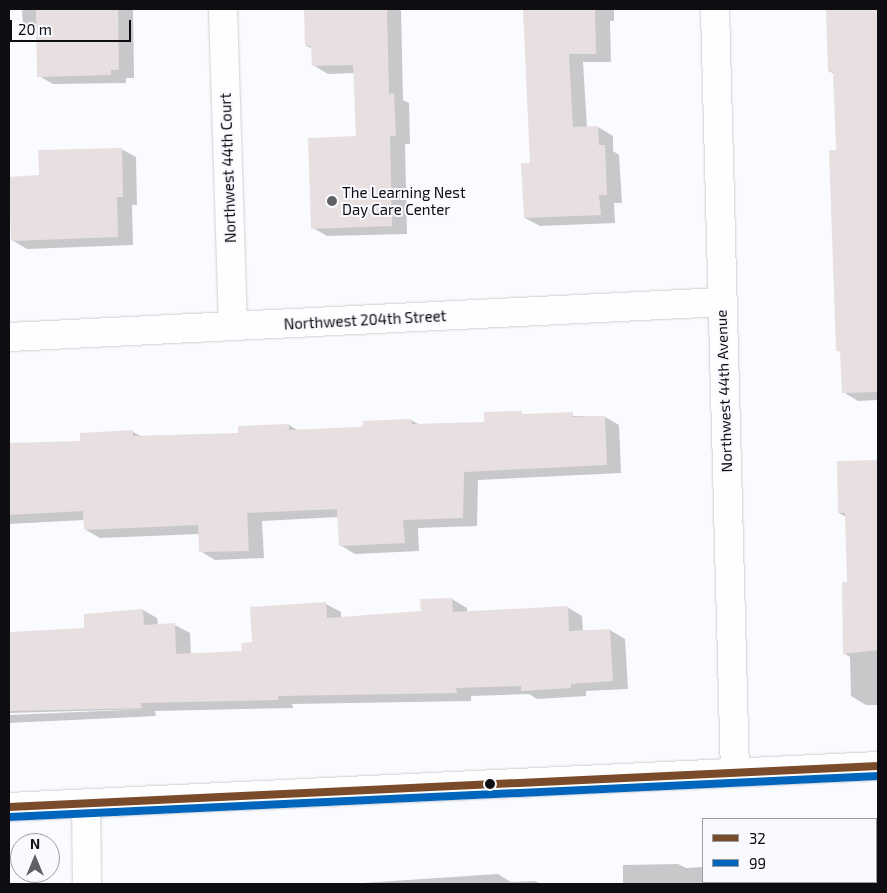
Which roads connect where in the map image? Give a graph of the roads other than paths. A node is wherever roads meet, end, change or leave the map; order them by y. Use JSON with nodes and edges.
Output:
{"nodes":[{"id":1,"x":223,"y":9,"type":"edge"},
{"id":2,"x":715,"y":9,"type":"edge"},
{"id":3,"x":721,"y":302,"type":"junction"},
{"id":4,"x":233,"y":326,"type":"junction"},
{"id":5,"x":9,"y":337,"type":"edge"},
{"id":6,"x":878,"y":766,"type":"edge"},
{"id":7,"x":736,"y":773,"type":"junction"},
{"id":8,"x":86,"y":803,"type":"junction"},
{"id":9,"x":9,"y":806,"type":"edge"},
{"id":10,"x":87,"y":884,"type":"edge"}],
"edges":[{"from":1,"to":4,"type":"street","name":"Northwest 44th Court"},
{"from":2,"to":3,"type":"street","name":"Northwest 44th Avenue"},
{"from":3,"to":4,"type":"street","name":"Northwest 204th Street"},
{"from":3,"to":7,"type":"street","name":"Northwest 44th Avenue"},
{"from":4,"to":5,"type":"street","name":"Northwest 204th Street"},
{"from":6,"to":7,"type":"street"},
{"from":7,"to":8,"type":"street"},
{"from":8,"to":9,"type":"street"},
{"from":8,"to":10,"type":"street"}]}
